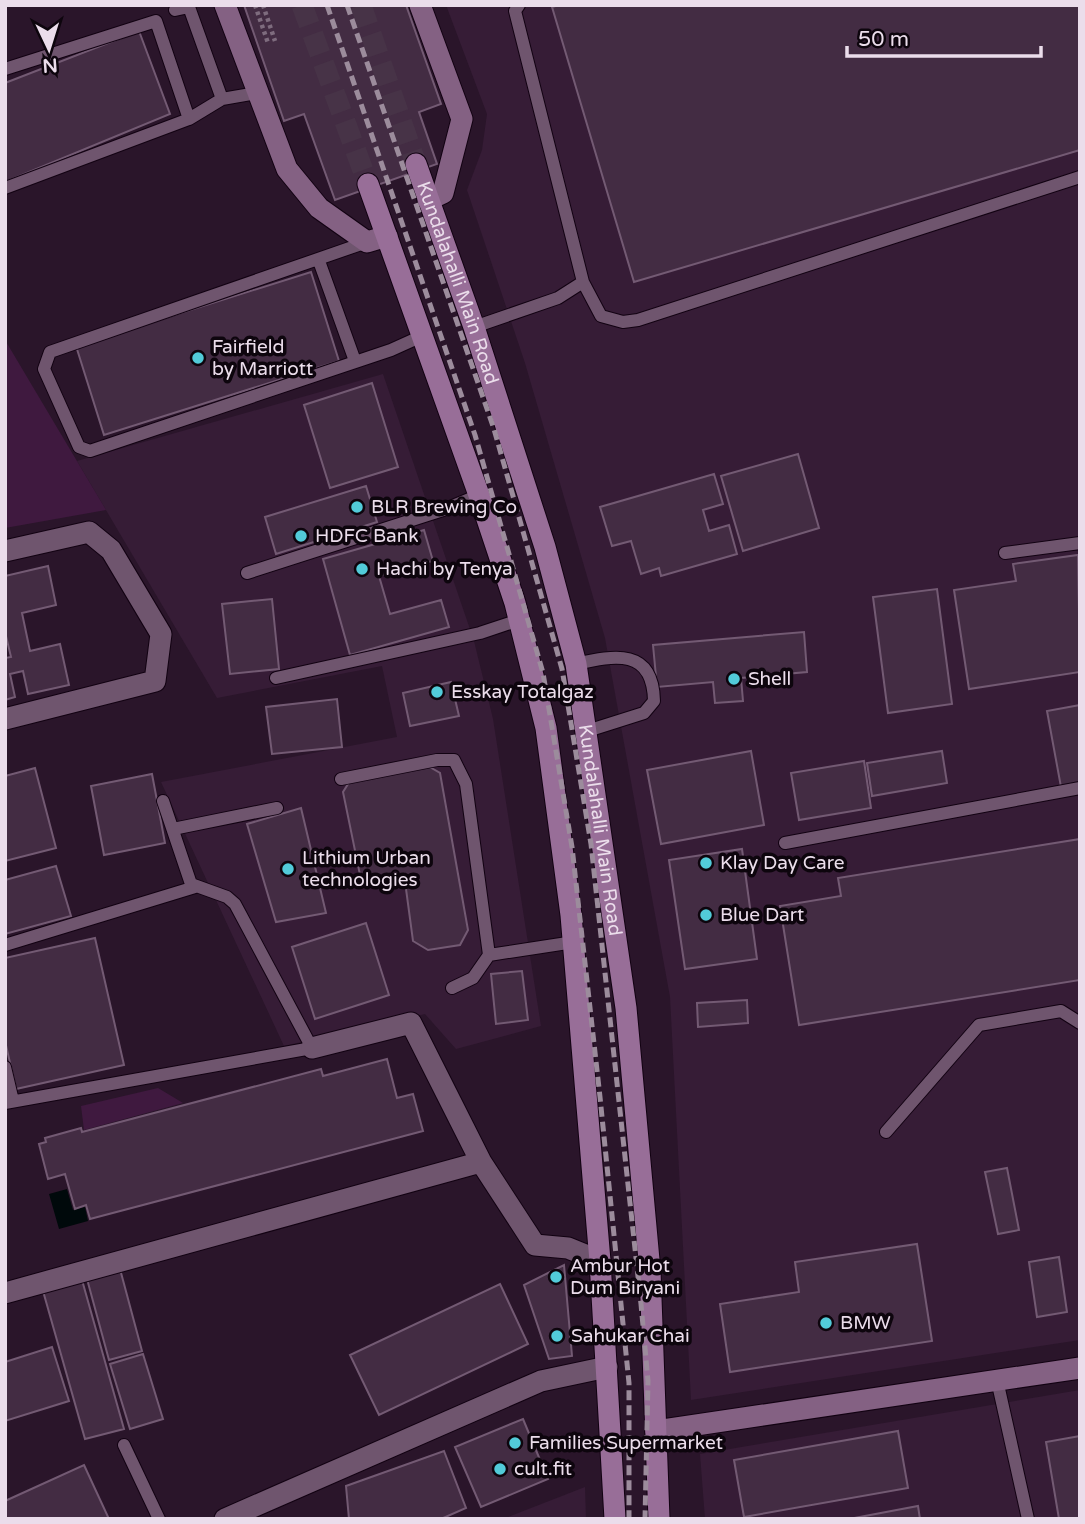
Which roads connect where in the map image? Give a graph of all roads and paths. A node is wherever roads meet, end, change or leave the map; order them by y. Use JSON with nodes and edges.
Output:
{"nodes":[{"id":1,"x":225,"y":5,"type":"edge"},
{"id":2,"x":255,"y":5,"type":"edge"},
{"id":3,"x":263,"y":5,"type":"edge"},
{"id":4,"x":420,"y":5,"type":"edge"},
{"id":5,"x":519,"y":5,"type":"edge"},
{"id":6,"x":175,"y":10,"type":"dead end"},
{"id":7,"x":275,"y":41,"type":"dead end"},
{"id":8,"x":268,"y":43,"type":"dead end"},
{"id":9,"x":5,"y":69,"type":"edge"},
{"id":10,"x":257,"y":93,"type":"junction"},
{"id":11,"x":222,"y":99,"type":"junction"},
{"id":12,"x":189,"y":120,"type":"junction"},
{"id":13,"x":416,"y":164,"type":"tunnel mouth"},
{"id":14,"x":1080,"y":177,"type":"edge"},
{"id":15,"x":368,"y":184,"type":"tunnel mouth"},
{"id":16,"x":5,"y":188,"type":"edge"},
{"id":17,"x":428,"y":200,"type":"junction"},
{"id":18,"x":377,"y":239,"type":"junction"},
{"id":19,"x":318,"y":261,"type":"junction"},
{"id":20,"x":583,"y":282,"type":"junction"},
{"id":21,"x":474,"y":327,"type":"junction"},
{"id":22,"x":422,"y":336,"type":"junction"},
{"id":23,"x":355,"y":361,"type":"junction"},
{"id":24,"x":480,"y":495,"type":"junction"},
{"id":25,"x":1080,"y":543,"type":"edge"},
{"id":26,"x":5,"y":551,"type":"edge"},
{"id":27,"x":1005,"y":553,"type":"dead end"},
{"id":28,"x":247,"y":573,"type":"dead end"},
{"id":29,"x":519,"y":620,"type":"junction"},
{"id":30,"x":576,"y":664,"type":"junction"},
{"id":31,"x":276,"y":678,"type":"dead end"},
{"id":32,"x":5,"y":719,"type":"edge"},
{"id":33,"x":584,"y":732,"type":"junction"},
{"id":34,"x":341,"y":779,"type":"dead end"},
{"id":35,"x":1080,"y":788,"type":"edge"},
{"id":36,"x":163,"y":801,"type":"dead end"},
{"id":37,"x":277,"y":807,"type":"dead end"},
{"id":38,"x":173,"y":829,"type":"junction"},
{"id":39,"x":785,"y":843,"type":"dead end"},
{"id":40,"x":195,"y":887,"type":"junction"},
{"id":41,"x":573,"y":942,"type":"junction"},
{"id":42,"x":5,"y":945,"type":"edge"},
{"id":43,"x":489,"y":955,"type":"junction"},
{"id":44,"x":452,"y":988,"type":"dead end"},
{"id":45,"x":1080,"y":1023,"type":"edge"},
{"id":46,"x":312,"y":1048,"type":"junction"},
{"id":47,"x":5,"y":1067,"type":"edge"},
{"id":48,"x":9,"y":1102,"type":"edge"},
{"id":49,"x":886,"y":1132,"type":"dead end"},
{"id":50,"x":481,"y":1163,"type":"junction"},
{"id":51,"x":600,"y":1261,"type":"junction"},
{"id":52,"x":5,"y":1293,"type":"edge"},
{"id":53,"x":607,"y":1367,"type":"junction"},
{"id":54,"x":1080,"y":1368,"type":"edge"},
{"id":55,"x":997,"y":1380,"type":"junction"},
{"id":56,"x":656,"y":1431,"type":"junction"},
{"id":57,"x":124,"y":1445,"type":"dead end"},
{"id":58,"x":159,"y":1519,"type":"edge"},
{"id":59,"x":225,"y":1519,"type":"edge"},
{"id":60,"x":615,"y":1519,"type":"edge"},
{"id":61,"x":659,"y":1519,"type":"edge"},
{"id":62,"x":1028,"y":1519,"type":"edge"}],
"edges":[{"from":1,"to":10,"type":"street"},
{"from":2,"to":8,"type":"path"},
{"from":3,"to":7,"type":"path"},
{"from":4,"to":17,"type":"street"},
{"from":5,"to":20,"type":"lane"},
{"from":6,"to":11,"type":"lane"},
{"from":9,"to":12,"type":"lane"},
{"from":10,"to":11,"type":"lane"},
{"from":10,"to":18,"type":"street"},
{"from":11,"to":12,"type":"lane"},
{"from":12,"to":16,"type":"lane"},
{"from":13,"to":17,"type":"main road","name":"Kundalahalli Main Road"},
{"from":14,"to":20,"type":"lane"},
{"from":15,"to":18,"type":"main road","name":"Kundalahalli Main Road"},
{"from":17,"to":21,"type":"main road","name":"Kundalahalli Main Road"},
{"from":18,"to":19,"type":"lane"},
{"from":18,"to":22,"type":"main road","name":"Kundalahalli Main Road"},
{"from":19,"to":23,"type":"lane"},
{"from":19,"to":23,"type":"lane"},
{"from":20,"to":21,"type":"lane"},
{"from":21,"to":30,"type":"main road","name":"Kundalahalli Main Road"},
{"from":22,"to":23,"type":"lane"},
{"from":22,"to":24,"type":"main road","name":"Kundalahalli Main Road"},
{"from":24,"to":28,"type":"lane"},
{"from":24,"to":29,"type":"main road","name":"Kundalahalli Main Road"},
{"from":25,"to":27,"type":"lane"},
{"from":26,"to":32,"type":"street"},
{"from":29,"to":31,"type":"lane"},
{"from":29,"to":41,"type":"main road","name":"Kundalahalli Main Road"},
{"from":30,"to":33,"type":"main road","name":"Kundalahalli Main Road"},
{"from":30,"to":33,"type":"lane"},
{"from":33,"to":56,"type":"main road","name":"Kundalahalli Main Road"},
{"from":34,"to":43,"type":"lane"},
{"from":35,"to":39,"type":"lane"},
{"from":36,"to":38,"type":"lane"},
{"from":37,"to":38,"type":"lane"},
{"from":38,"to":40,"type":"lane"},
{"from":40,"to":42,"type":"lane"},
{"from":40,"to":46,"type":"lane"},
{"from":41,"to":43,"type":"lane"},
{"from":41,"to":51,"type":"main road","name":"Kundalahalli Main Road"},
{"from":43,"to":44,"type":"lane"},
{"from":45,"to":49,"type":"lane"},
{"from":46,"to":48,"type":"lane"},
{"from":46,"to":50,"type":"street"},
{"from":47,"to":48,"type":"lane"},
{"from":50,"to":51,"type":"street"},
{"from":50,"to":52,"type":"street"},
{"from":51,"to":53,"type":"main road","name":"Kundalahalli Main Road"},
{"from":53,"to":59,"type":"street"},
{"from":53,"to":60,"type":"main road","name":"Kundalahalli Main Road"},
{"from":54,"to":55,"type":"street"},
{"from":55,"to":56,"type":"street"},
{"from":55,"to":62,"type":"lane"},
{"from":56,"to":61,"type":"main road","name":"Kundalahalli Main Road"},
{"from":57,"to":58,"type":"lane"}]}
